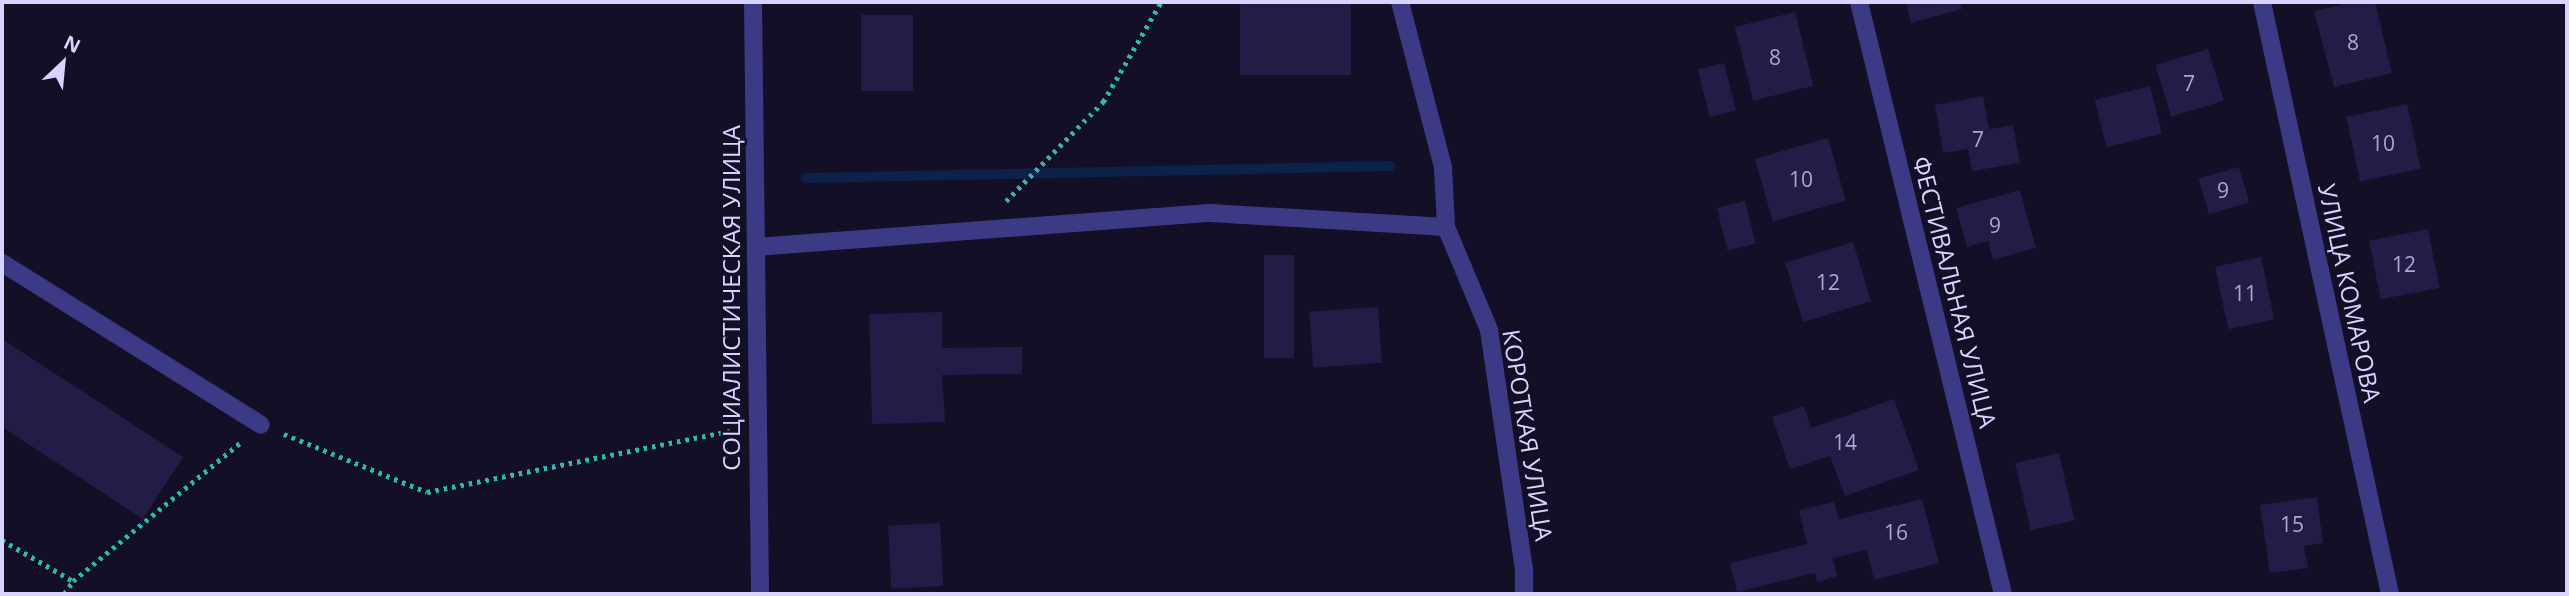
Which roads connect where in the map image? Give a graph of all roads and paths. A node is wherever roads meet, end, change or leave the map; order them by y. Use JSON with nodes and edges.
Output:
{"nodes":[{"id":1,"x":753,"y":2,"type":"edge"},
{"id":2,"x":1161,"y":2,"type":"edge"},
{"id":3,"x":1400,"y":2,"type":"edge"},
{"id":4,"x":1859,"y":2,"type":"edge"},
{"id":5,"x":2262,"y":2,"type":"edge"},
{"id":6,"x":1446,"y":227,"type":"junction"},
{"id":7,"x":970,"y":230,"type":"junction"},
{"id":8,"x":755,"y":247,"type":"junction"},
{"id":9,"x":2,"y":263,"type":"edge"},
{"id":10,"x":261,"y":425,"type":"junction"},
{"id":11,"x":756,"y":426,"type":"junction"},
{"id":12,"x":2,"y":540,"type":"edge"},
{"id":13,"x":73,"y":581,"type":"junction"},
{"id":14,"x":64,"y":594,"type":"edge"},
{"id":15,"x":760,"y":594,"type":"edge"},
{"id":16,"x":1524,"y":594,"type":"edge"},
{"id":17,"x":2003,"y":594,"type":"edge"},
{"id":18,"x":2390,"y":594,"type":"edge"}],
"edges":[{"from":1,"to":8,"type":"street","name":"СОЦИАЛИСТИЧЕСКАЯ УЛИЦА"},
{"from":2,"to":7,"type":"path"},
{"from":3,"to":6,"type":"street","name":"КОРОТКАЯ УЛИЦА"},
{"from":4,"to":17,"type":"street","name":"ФЕСТИВАЛЬНАЯ УЛИЦА"},
{"from":5,"to":18,"type":"street","name":"УЛИЦА КОМАРОВА"},
{"from":6,"to":7,"type":"street"},
{"from":6,"to":16,"type":"street","name":"КОРОТКАЯ УЛИЦА"},
{"from":7,"to":8,"type":"street"},
{"from":8,"to":11,"type":"street","name":"СОЦИАЛИСТИЧЕСКАЯ УЛИЦА"},
{"from":9,"to":10,"type":"street"},
{"from":10,"to":11,"type":"path"},
{"from":10,"to":13,"type":"path"},
{"from":11,"to":15,"type":"street","name":"СОЦИАЛИСТИЧЕСКАЯ УЛИЦА"},
{"from":12,"to":13,"type":"path"},
{"from":13,"to":14,"type":"path"}]}
